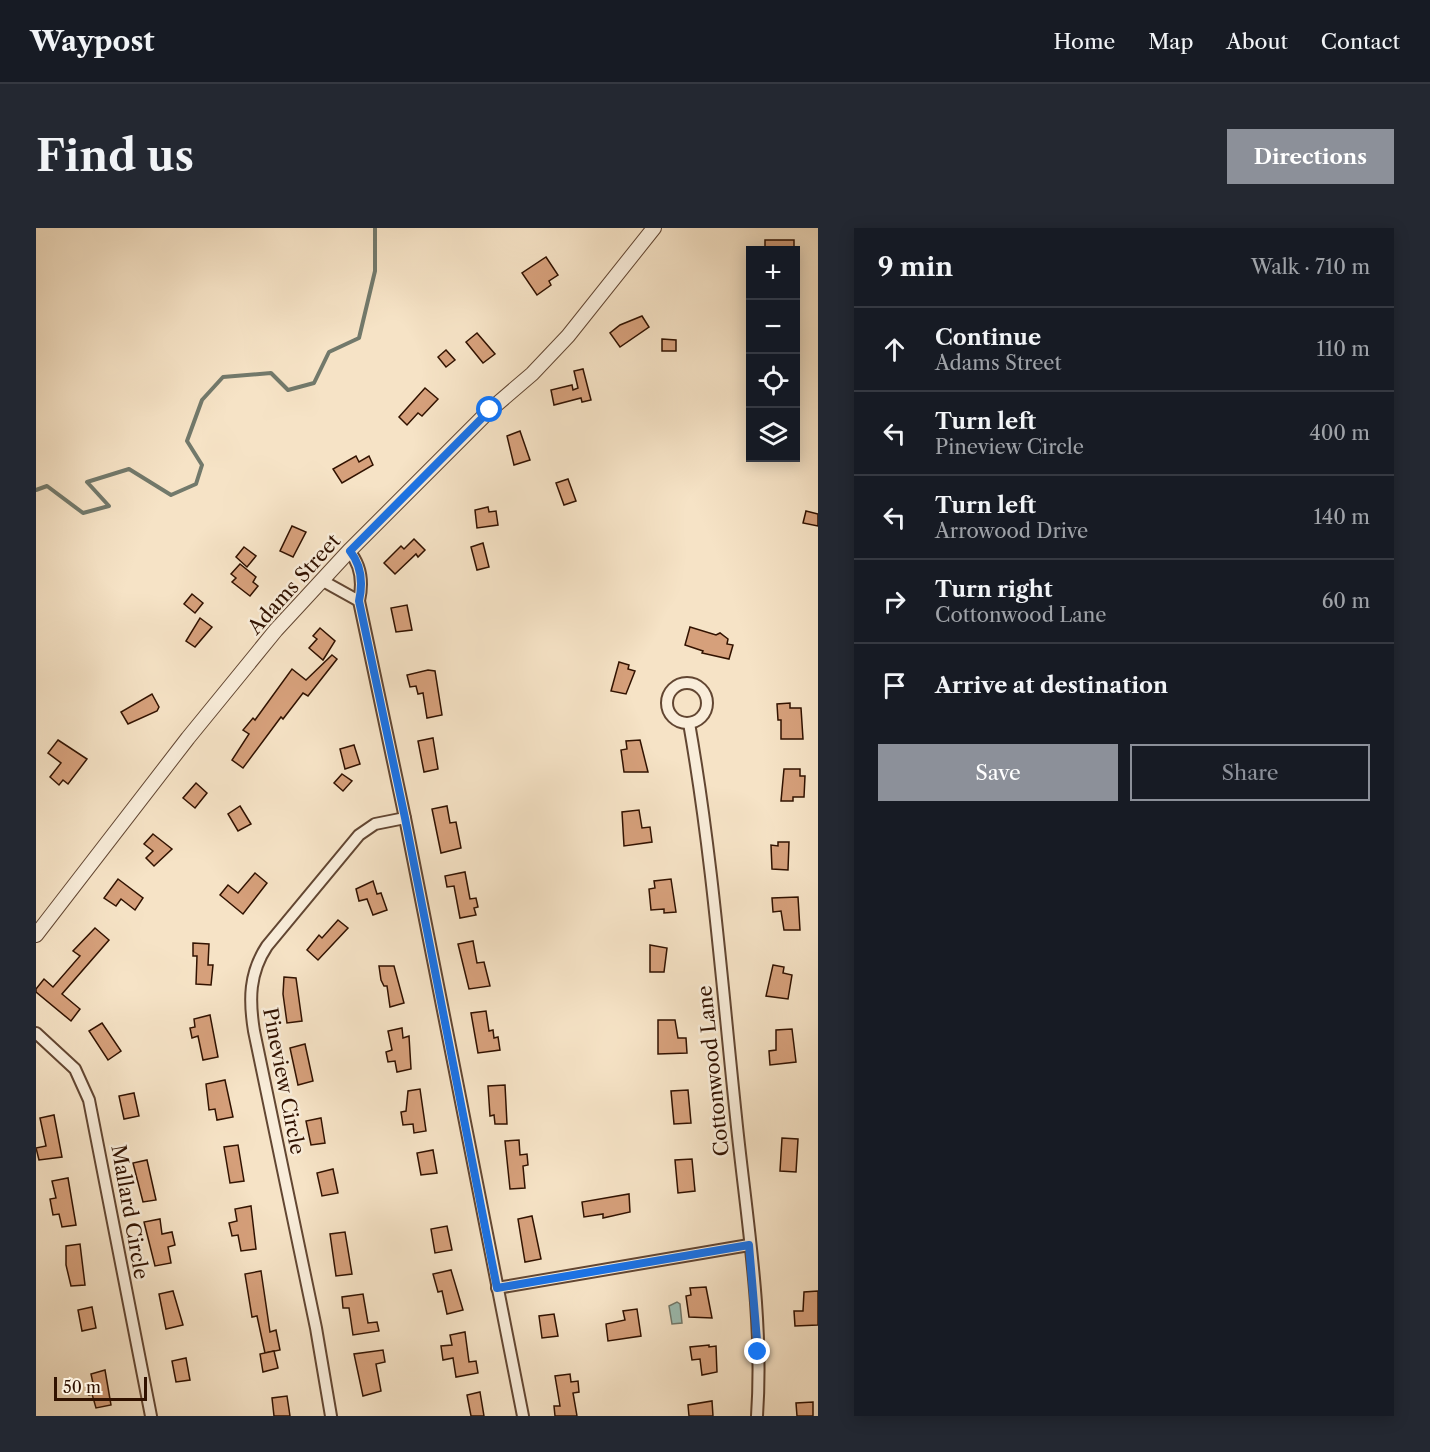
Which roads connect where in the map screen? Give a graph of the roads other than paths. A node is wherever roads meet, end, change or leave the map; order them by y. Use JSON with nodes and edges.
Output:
{"nodes":[{"id":1,"x":654,"y":228,"type":"edge"},
{"id":2,"x":350,"y":551,"type":"junction"},
{"id":3,"x":323,"y":581,"type":"junction"},
{"id":4,"x":359,"y":601,"type":"junction"},
{"id":5,"x":689,"y":723,"type":"dead end"},
{"id":6,"x":405,"y":818,"type":"junction"},
{"id":7,"x":36,"y":935,"type":"edge"},
{"id":8,"x":36,"y":1033,"type":"edge"},
{"id":9,"x":749,"y":1245,"type":"junction"},
{"id":10,"x":497,"y":1288,"type":"junction"},
{"id":11,"x":151,"y":1416,"type":"edge"},
{"id":12,"x":331,"y":1416,"type":"edge"},
{"id":13,"x":523,"y":1416,"type":"edge"},
{"id":14,"x":757,"y":1416,"type":"edge"}],
"edges":[{"from":1,"to":2,"type":"street","name":"Adams Street"},
{"from":2,"to":3,"type":"street","name":"Adams Street"},
{"from":2,"to":4,"type":"street"},
{"from":3,"to":4,"type":"street"},
{"from":3,"to":7,"type":"street","name":"Adams Street"},
{"from":4,"to":6,"type":"street"},
{"from":5,"to":9,"type":"street","name":"Cottonwood Lane"},
{"from":6,"to":10,"type":"street"},
{"from":6,"to":12,"type":"street","name":"Pineview Circle"},
{"from":8,"to":11,"type":"street","name":"Mallard Circle"},
{"from":9,"to":10,"type":"street"},
{"from":9,"to":14,"type":"street","name":"Cottonwood Lane"},
{"from":10,"to":13,"type":"street"}]}
